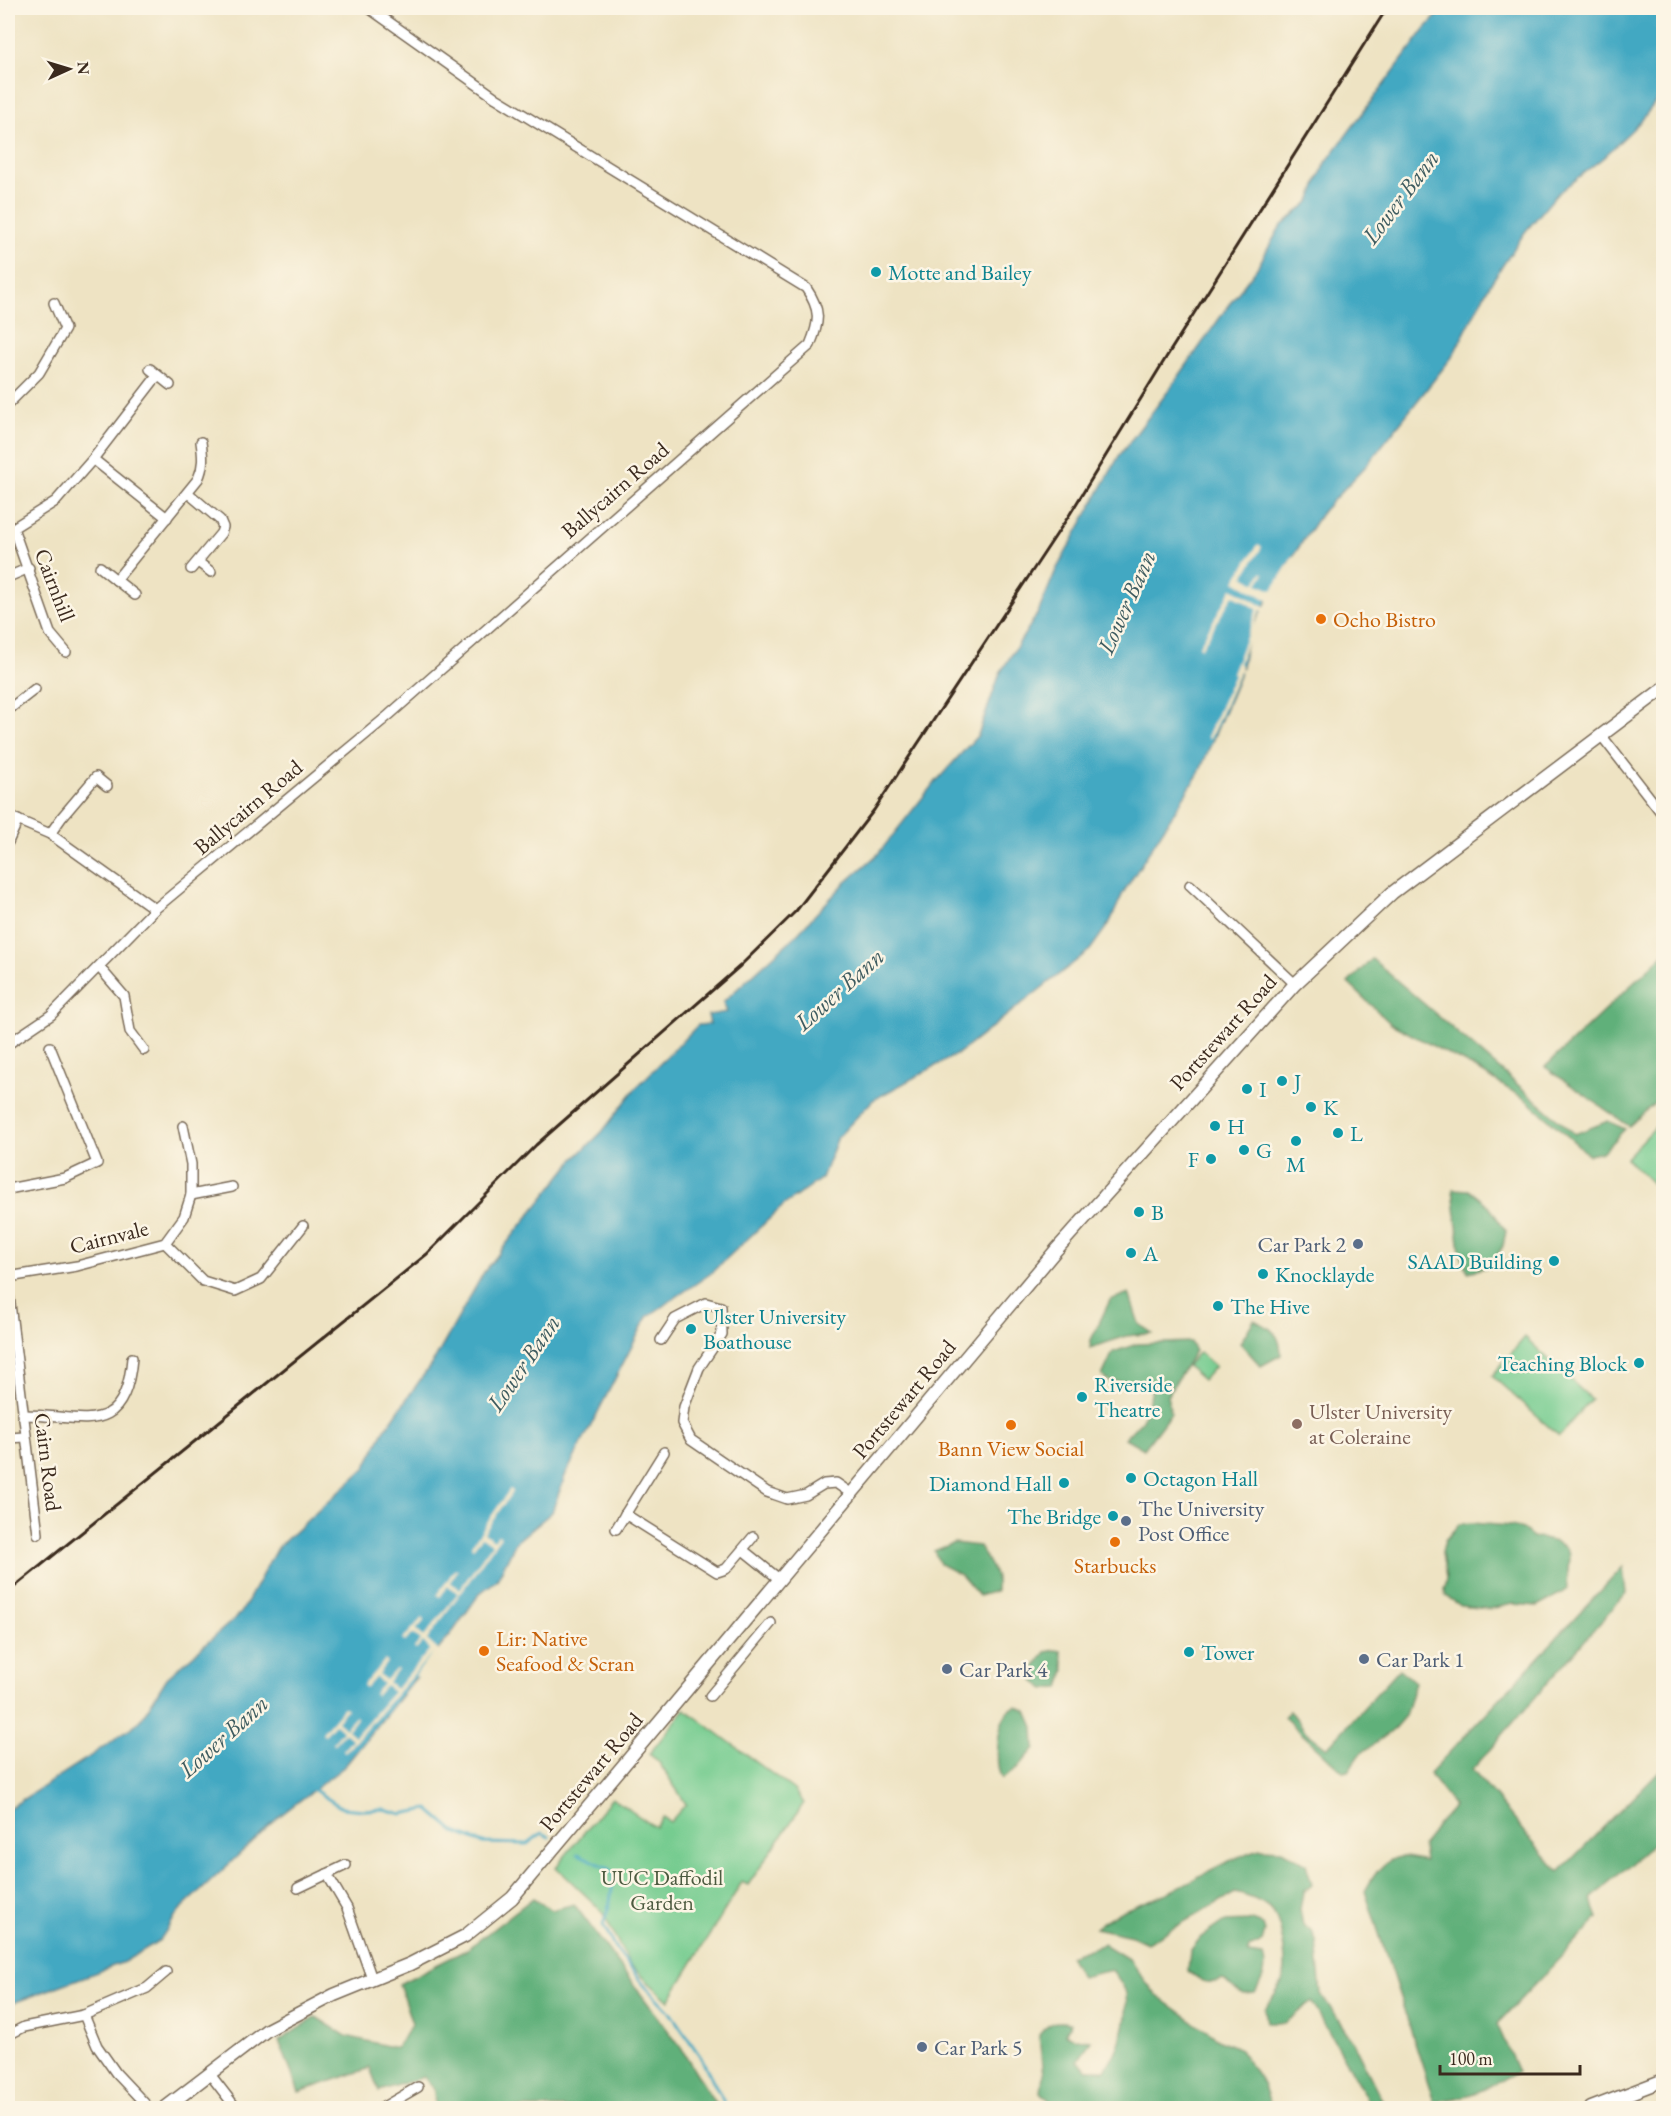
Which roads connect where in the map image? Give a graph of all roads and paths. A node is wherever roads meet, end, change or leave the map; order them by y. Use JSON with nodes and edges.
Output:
{"nodes":[{"id":1,"x":369,"y":8,"type":"edge"},
{"id":2,"x":54,"y":303,"type":"dead end"},
{"id":3,"x":150,"y":369,"type":"dead end"},
{"id":4,"x":158,"y":376,"type":"junction"},
{"id":5,"x":170,"y":385,"type":"dead end"},
{"id":6,"x":8,"y":404,"type":"edge"},
{"id":7,"x":201,"y":442,"type":"dead end"},
{"id":8,"x":93,"y":459,"type":"junction"},
{"id":9,"x":188,"y":493,"type":"junction"},
{"id":10,"x":167,"y":518,"type":"junction"},
{"id":11,"x":198,"y":562,"type":"junction"},
{"id":12,"x":99,"y":567,"type":"dead end"},
{"id":13,"x":28,"y":568,"type":"junction"},
{"id":14,"x":191,"y":570,"type":"dead end"},
{"id":15,"x":211,"y":572,"type":"dead end"},
{"id":16,"x":8,"y":577,"type":"edge"},
{"id":17,"x":116,"y":580,"type":"junction"},
{"id":18,"x":135,"y":595,"type":"dead end"},
{"id":19,"x":66,"y":652,"type":"dead end"},
{"id":20,"x":35,"y":688,"type":"dead end"},
{"id":21,"x":1664,"y":688,"type":"edge"},
{"id":22,"x":8,"y":710,"type":"edge"},
{"id":23,"x":1601,"y":735,"type":"junction"},
{"id":24,"x":106,"y":786,"type":"dead end"},
{"id":25,"x":8,"y":816,"type":"edge"},
{"id":26,"x":1664,"y":816,"type":"edge"},
{"id":27,"x":18,"y":820,"type":"junction"},
{"id":28,"x":50,"y":834,"type":"junction"},
{"id":29,"x":8,"y":842,"type":"edge"},
{"id":30,"x":1190,"y":885,"type":"dead end"},
{"id":31,"x":155,"y":909,"type":"junction"},
{"id":32,"x":99,"y":967,"type":"junction"},
{"id":33,"x":1295,"y":984,"type":"junction"},
{"id":34,"x":8,"y":1044,"type":"edge"},
{"id":35,"x":50,"y":1047,"type":"dead end"},
{"id":36,"x":144,"y":1050,"type":"dead end"},
{"id":37,"x":183,"y":1126,"type":"dead end"},
{"id":38,"x":232,"y":1187,"type":"dead end"},
{"id":39,"x":8,"y":1189,"type":"edge"},
{"id":40,"x":191,"y":1195,"type":"junction"},
{"id":41,"x":303,"y":1226,"type":"dead end"},
{"id":42,"x":165,"y":1243,"type":"junction"},
{"id":43,"x":8,"y":1277,"type":"edge"},
{"id":44,"x":8,"y":1287,"type":"edge"},
{"id":45,"x":11,"y":1335,"type":"edge"},
{"id":46,"x":661,"y":1340,"type":"dead end"},
{"id":47,"x":132,"y":1358,"type":"dead end"},
{"id":48,"x":22,"y":1415,"type":"junction"},
{"id":49,"x":25,"y":1437,"type":"junction"},
{"id":50,"x":8,"y":1438,"type":"edge"},
{"id":51,"x":664,"y":1452,"type":"dead end"},
{"id":52,"x":852,"y":1494,"type":"junction"},
{"id":53,"x":625,"y":1514,"type":"junction"},
{"id":54,"x":616,"y":1529,"type":"dead end"},
{"id":55,"x":38,"y":1534,"type":"dead end"},
{"id":56,"x":753,"y":1537,"type":"dead end"},
{"id":57,"x":743,"y":1550,"type":"junction"},
{"id":58,"x":779,"y":1579,"type":"junction"},
{"id":59,"x":771,"y":1623,"type":"dead end"},
{"id":60,"x":710,"y":1696,"type":"dead end"},
{"id":61,"x":345,"y":1865,"type":"dead end"},
{"id":62,"x":327,"y":1874,"type":"junction"},
{"id":63,"x":298,"y":1888,"type":"dead end"},
{"id":64,"x":166,"y":1972,"type":"dead end"},
{"id":65,"x":372,"y":1979,"type":"junction"},
{"id":66,"x":84,"y":2015,"type":"junction"},
{"id":67,"x":8,"y":2035,"type":"edge"},
{"id":68,"x":209,"y":2073,"type":"junction"},
{"id":69,"x":1664,"y":2080,"type":"edge"},
{"id":70,"x":418,"y":2087,"type":"dead end"},
{"id":71,"x":1595,"y":2108,"type":"edge"},
{"id":72,"x":148,"y":2109,"type":"edge"},
{"id":73,"x":165,"y":2109,"type":"edge"},
{"id":74,"x":236,"y":2109,"type":"edge"},
{"id":75,"x":382,"y":2109,"type":"edge"}],
"edges":[{"from":1,"to":31,"type":"street","name":"Ballycairn Road"},
{"from":2,"to":6,"type":"street"},
{"from":3,"to":4,"type":"street"},
{"from":4,"to":5,"type":"street"},
{"from":4,"to":8,"type":"street","name":"Cairnhill"},
{"from":7,"to":9,"type":"street"},
{"from":8,"to":10,"type":"street"},
{"from":8,"to":13,"type":"street","name":"Cairnhill"},
{"from":9,"to":10,"type":"street"},
{"from":9,"to":11,"type":"street"},
{"from":10,"to":17,"type":"street"},
{"from":11,"to":14,"type":"street"},
{"from":11,"to":15,"type":"street"},
{"from":12,"to":17,"type":"street"},
{"from":13,"to":16,"type":"street"},
{"from":13,"to":19,"type":"street","name":"Cairnhill"},
{"from":17,"to":18,"type":"street"},
{"from":20,"to":22,"type":"street"},
{"from":21,"to":23,"type":"main road","name":"Portstewart Road"},
{"from":23,"to":26,"type":"street"},
{"from":23,"to":33,"type":"main road","name":"Portstewart Road"},
{"from":24,"to":28,"type":"street"},
{"from":25,"to":27,"type":"street"},
{"from":27,"to":28,"type":"street"},
{"from":27,"to":29,"type":"street"},
{"from":28,"to":31,"type":"street"},
{"from":30,"to":33,"type":"street"},
{"from":31,"to":32,"type":"street","name":"Ballycairn Road"},
{"from":32,"to":34,"type":"street","name":"Ballycairn Road"},
{"from":32,"to":36,"type":"street"},
{"from":33,"to":52,"type":"main road","name":"Portstewart Road"},
{"from":35,"to":39,"type":"street"},
{"from":37,"to":40,"type":"street","name":"Cairnvale"},
{"from":38,"to":40,"type":"street"},
{"from":40,"to":42,"type":"street","name":"Cairnvale"},
{"from":41,"to":42,"type":"street"},
{"from":42,"to":43,"type":"street","name":"Cairnvale"},
{"from":44,"to":45,"type":"street","name":"Cairn Road"},
{"from":45,"to":48,"type":"street","name":"Cairn Road"},
{"from":46,"to":52,"type":"street"},
{"from":47,"to":48,"type":"street"},
{"from":48,"to":49,"type":"street","name":"Cairn Road"},
{"from":49,"to":50,"type":"street"},
{"from":49,"to":55,"type":"street","name":"Cairn Road"},
{"from":51,"to":53,"type":"street"},
{"from":52,"to":58,"type":"main road","name":"Portstewart Road"},
{"from":53,"to":54,"type":"street"},
{"from":53,"to":57,"type":"street"},
{"from":56,"to":57,"type":"street"},
{"from":57,"to":58,"type":"street"},
{"from":58,"to":65,"type":"main road","name":"Portstewart Road"},
{"from":59,"to":60,"type":"street"},
{"from":61,"to":62,"type":"street"},
{"from":62,"to":63,"type":"street"},
{"from":62,"to":65,"type":"street"},
{"from":64,"to":66,"type":"street"},
{"from":65,"to":68,"type":"main road","name":"Portstewart Road"},
{"from":66,"to":67,"type":"street"},
{"from":66,"to":72,"type":"street"},
{"from":68,"to":73,"type":"main road","name":"Portstewart Road"},
{"from":68,"to":74,"type":"street"},
{"from":69,"to":71,"type":"main road"},
{"from":70,"to":75,"type":"street"}]}
